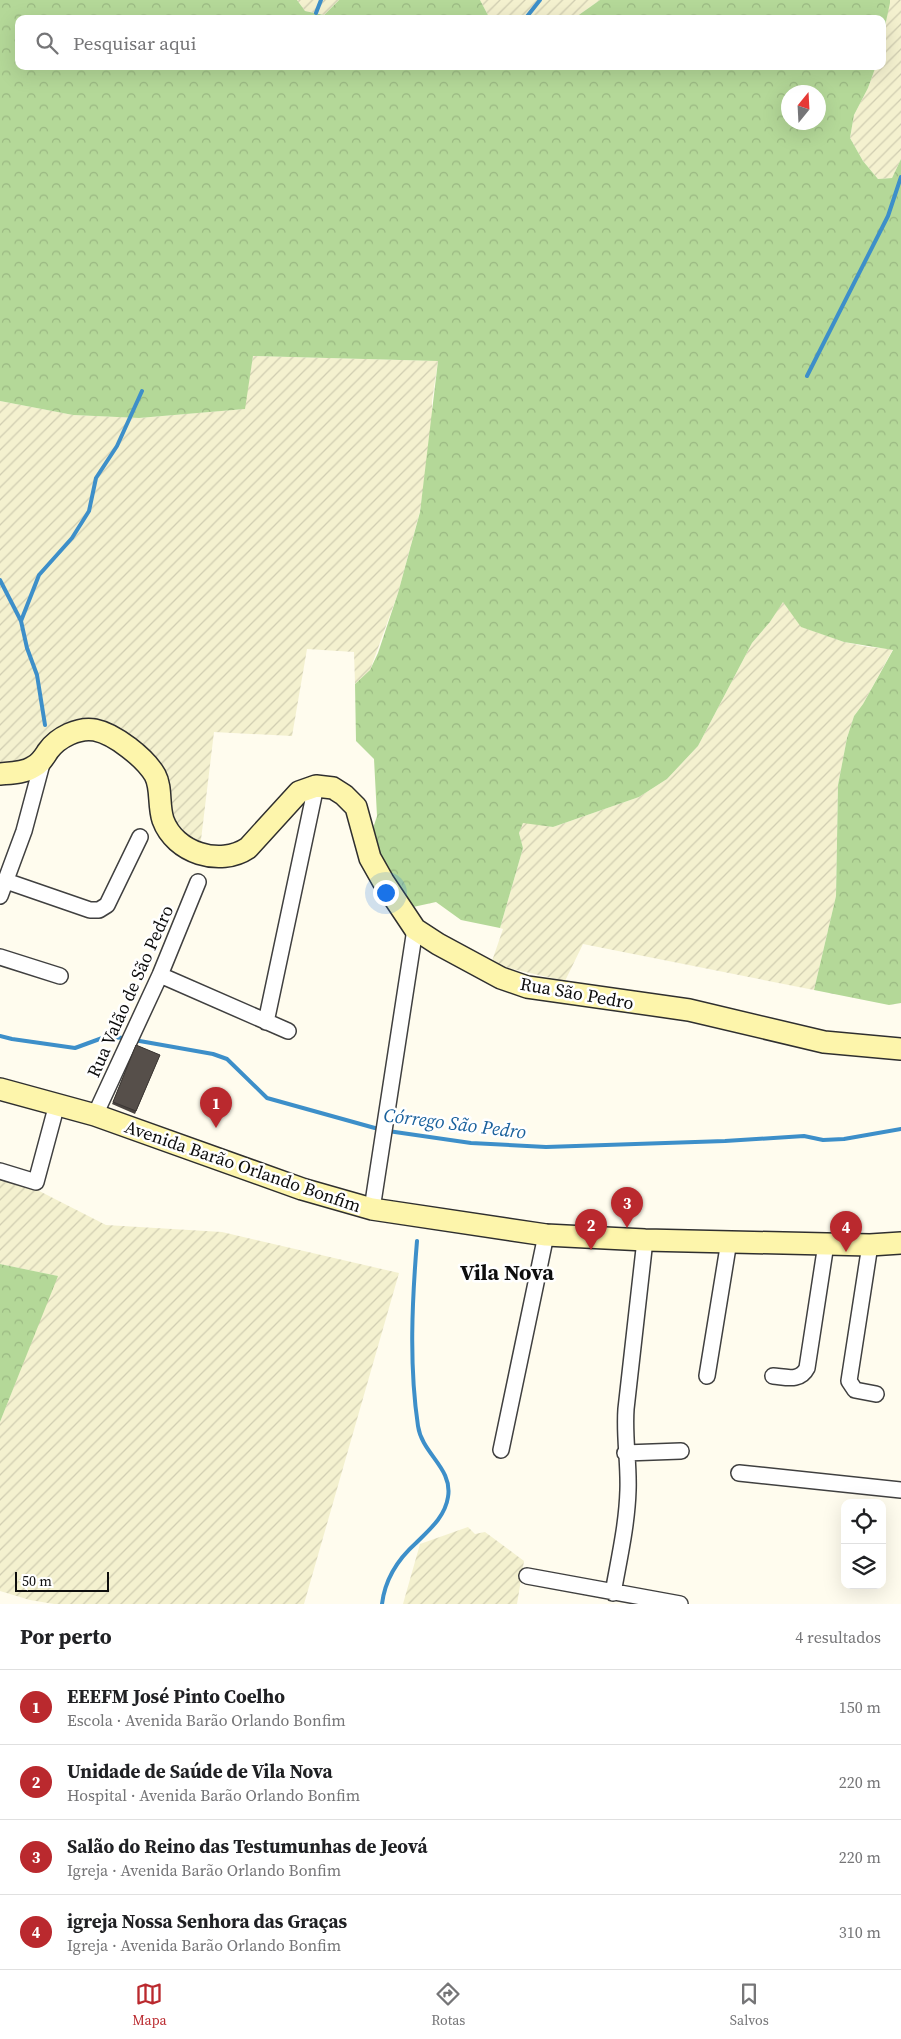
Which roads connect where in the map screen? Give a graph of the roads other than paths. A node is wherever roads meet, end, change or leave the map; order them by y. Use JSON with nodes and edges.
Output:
{"nodes":[{"id":1,"x":43,"y":760,"type":"junction"},
{"id":2,"x":0,"y":774,"type":"edge"},
{"id":3,"x":316,"y":786,"type":"junction"},
{"id":4,"x":140,"y":837,"type":"dead end"},
{"id":5,"x":6,"y":881,"type":"junction"},
{"id":6,"x":198,"y":882,"type":"dead end"},
{"id":7,"x":0,"y":896,"type":"edge"},
{"id":8,"x":415,"y":929,"type":"junction"},
{"id":9,"x":0,"y":957,"type":"edge"},
{"id":10,"x":160,"y":975,"type":"junction"},
{"id":11,"x":60,"y":976,"type":"dead end"},
{"id":12,"x":266,"y":1022,"type":"junction"},
{"id":13,"x":288,"y":1031,"type":"dead end"},
{"id":14,"x":901,"y":1049,"type":"edge"},
{"id":15,"x":0,"y":1089,"type":"edge"},
{"id":16,"x":57,"y":1104,"type":"junction"},
{"id":17,"x":95,"y":1115,"type":"junction"},
{"id":18,"x":0,"y":1171,"type":"edge"},
{"id":19,"x":372,"y":1209,"type":"junction"},
{"id":20,"x":546,"y":1235,"type":"junction"},
{"id":21,"x":645,"y":1240,"type":"junction"},
{"id":22,"x":729,"y":1241,"type":"junction"},
{"id":23,"x":901,"y":1243,"type":"edge"},
{"id":24,"x":826,"y":1244,"type":"junction"},
{"id":25,"x":870,"y":1246,"type":"junction"},
{"id":26,"x":707,"y":1376,"type":"dead end"},
{"id":27,"x":773,"y":1376,"type":"dead end"},
{"id":28,"x":876,"y":1394,"type":"dead end"},
{"id":29,"x":501,"y":1450,"type":"dead end"},
{"id":30,"x":681,"y":1451,"type":"dead end"},
{"id":31,"x":625,"y":1453,"type":"junction"},
{"id":32,"x":739,"y":1473,"type":"dead end"},
{"id":33,"x":901,"y":1490,"type":"edge"},
{"id":34,"x":527,"y":1576,"type":"dead end"},
{"id":35,"x":613,"y":1593,"type":"junction"},
{"id":36,"x":680,"y":1604,"type":"edge"}],
"edges":[{"from":1,"to":2,"type":"street"},
{"from":1,"to":3,"type":"street"},
{"from":1,"to":5,"type":"street"},
{"from":3,"to":8,"type":"street","name":"Rua São Pedro"},
{"from":3,"to":12,"type":"street"},
{"from":4,"to":5,"type":"street"},
{"from":5,"to":7,"type":"street"},
{"from":6,"to":10,"type":"street","name":"Rua Valão de São Pedro"},
{"from":8,"to":14,"type":"street","name":"Rua São Pedro"},
{"from":8,"to":19,"type":"street"},
{"from":9,"to":11,"type":"street"},
{"from":10,"to":12,"type":"street"},
{"from":10,"to":17,"type":"street","name":"Rua Valão de São Pedro"},
{"from":12,"to":13,"type":"street"},
{"from":15,"to":16,"type":"street","name":"Avenida Barão Orlando Bonfim"},
{"from":16,"to":17,"type":"street","name":"Avenida Barão Orlando Bonfim"},
{"from":16,"to":18,"type":"street"},
{"from":17,"to":19,"type":"street","name":"Avenida Barão Orlando Bonfim"},
{"from":19,"to":20,"type":"street","name":"Avenida Barão Orlando Bonfim"},
{"from":20,"to":21,"type":"street","name":"Avenida Barão Orlando Bonfim"},
{"from":20,"to":29,"type":"street"},
{"from":21,"to":22,"type":"street","name":"Avenida Barão Orlando Bonfim"},
{"from":21,"to":31,"type":"street"},
{"from":22,"to":24,"type":"street","name":"Avenida Barão Orlando Bonfim"},
{"from":22,"to":26,"type":"street"},
{"from":23,"to":25,"type":"street","name":"Avenida Barão Orlando Bonfim"},
{"from":24,"to":25,"type":"street","name":"Avenida Barão Orlando Bonfim"},
{"from":24,"to":27,"type":"street"},
{"from":25,"to":28,"type":"street"},
{"from":30,"to":31,"type":"street"},
{"from":31,"to":35,"type":"street"},
{"from":32,"to":33,"type":"street"},
{"from":34,"to":35,"type":"street"},
{"from":35,"to":36,"type":"street"}]}
